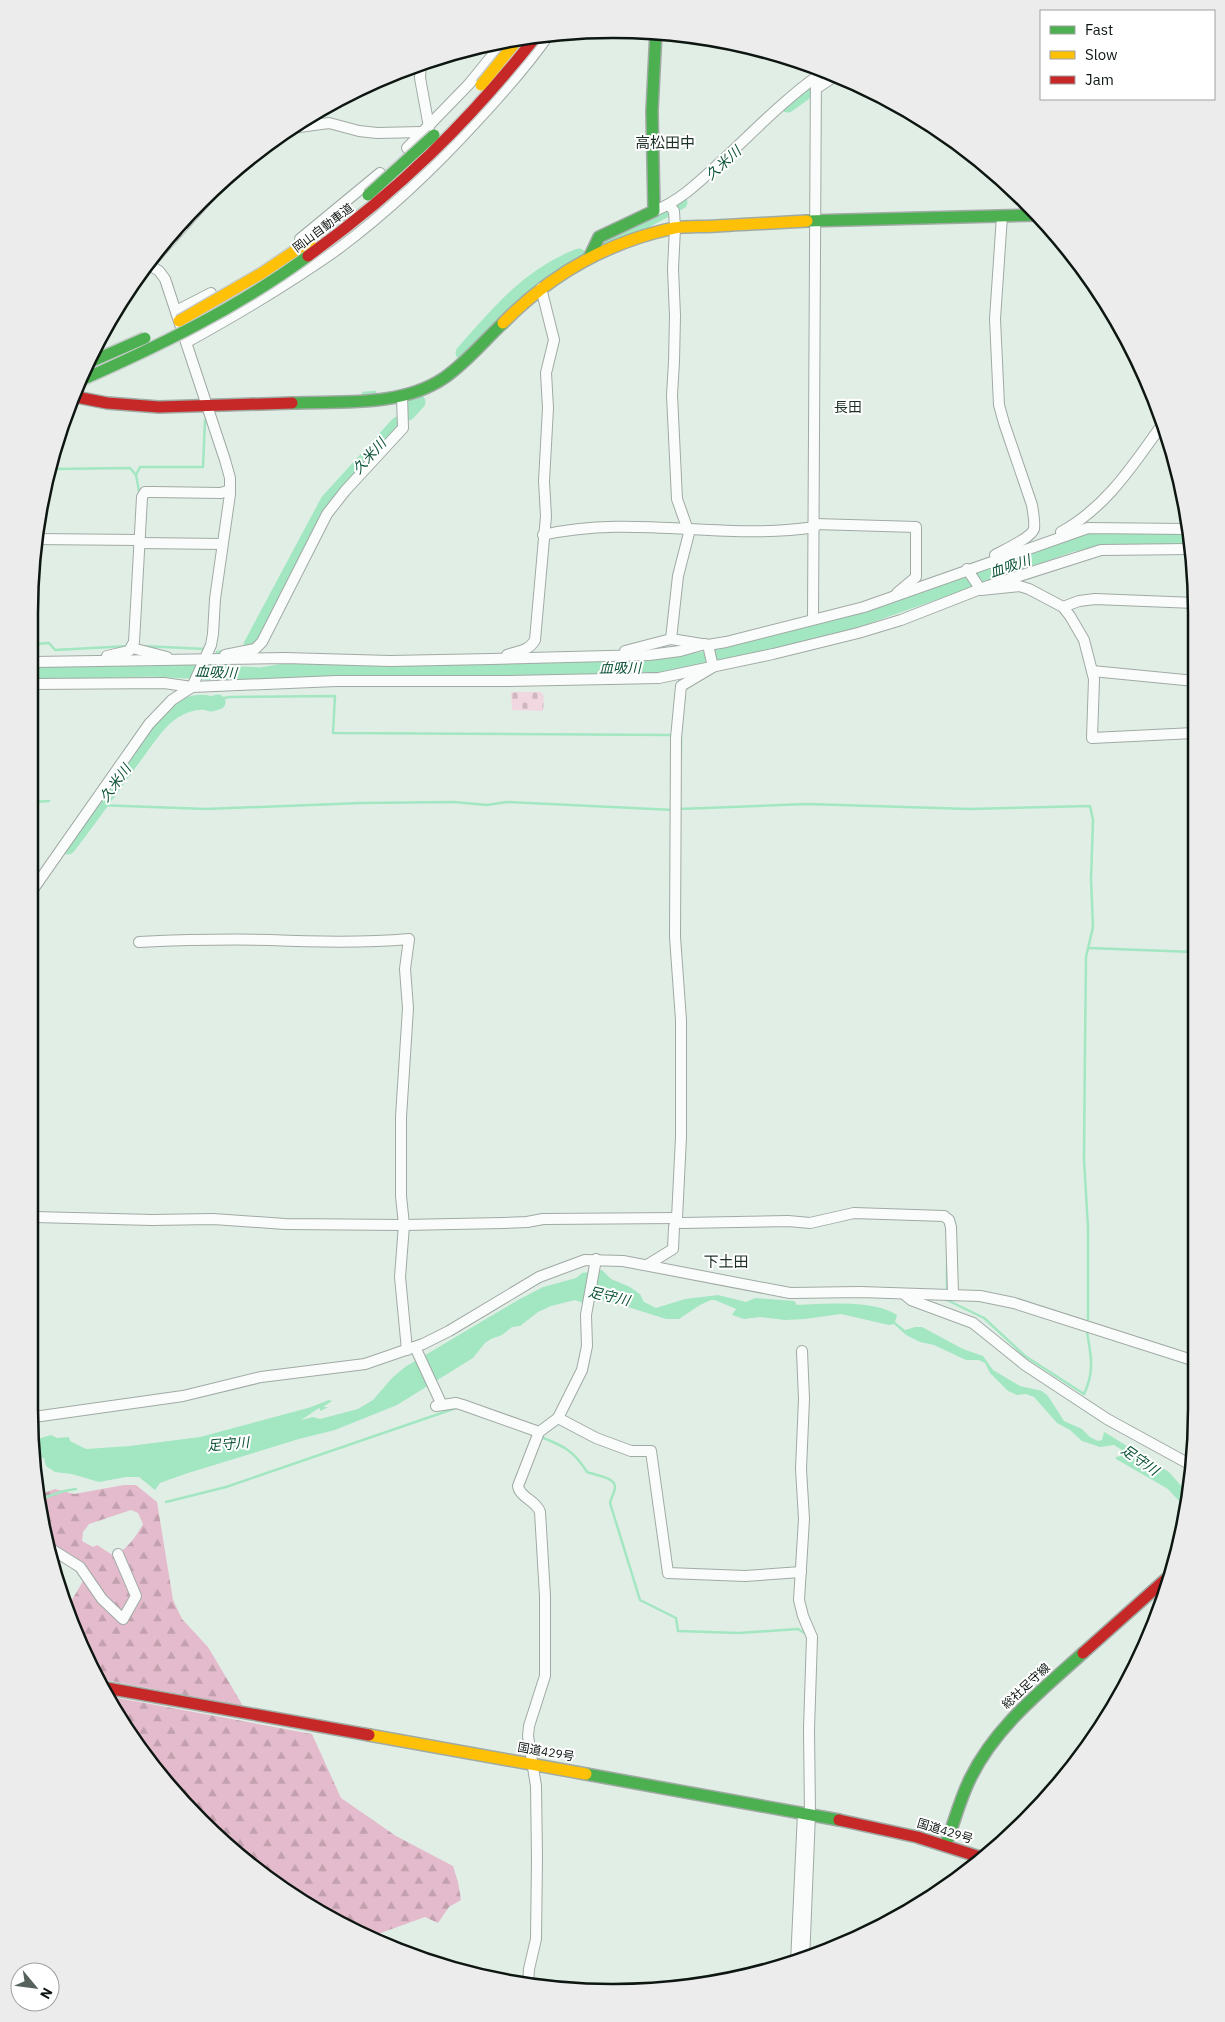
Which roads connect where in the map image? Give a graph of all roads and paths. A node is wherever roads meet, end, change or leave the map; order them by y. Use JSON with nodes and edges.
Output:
{"nodes":[{"id":1,"x":656,"y":39,"type":"edge"},
{"id":2,"x":543,"y":41,"type":"edge"},
{"id":3,"x":531,"y":43,"type":"edge"},
{"id":4,"x":512,"y":47,"type":"edge"},
{"id":5,"x":497,"y":50,"type":"edge"},
{"id":6,"x":420,"y":71,"type":"edge"},
{"id":7,"x":817,"y":80,"type":"edge"},
{"id":8,"x":306,"y":126,"type":"edge"},
{"id":9,"x":426,"y":130,"type":"junction"},
{"id":10,"x":671,"y":207,"type":"junction"},
{"id":11,"x":654,"y":211,"type":"junction"},
{"id":12,"x":1028,"y":215,"type":"edge"},
{"id":13,"x":1002,"y":216,"type":"junction"},
{"id":14,"x":816,"y":221,"type":"junction"},
{"id":15,"x":675,"y":228,"type":"junction"},
{"id":16,"x":589,"y":258,"type":"junction"},
{"id":17,"x":152,"y":267,"type":"edge"},
{"id":18,"x":541,"y":288,"type":"junction"},
{"id":19,"x":176,"y":311,"type":"junction"},
{"id":20,"x":186,"y":342,"type":"junction"},
{"id":21,"x":96,"y":359,"type":"edge"},
{"id":22,"x":88,"y":377,"type":"edge"},
{"id":23,"x":402,"y":396,"type":"junction"},
{"id":24,"x":79,"y":397,"type":"edge"},
{"id":25,"x":207,"y":405,"type":"junction"},
{"id":26,"x":1158,"y":431,"type":"edge"},
{"id":27,"x":230,"y":490,"type":"junction"},
{"id":28,"x":815,"y":526,"type":"junction"},
{"id":29,"x":688,"y":528,"type":"junction"},
{"id":30,"x":1181,"y":529,"type":"edge"},
{"id":31,"x":543,"y":535,"type":"junction"},
{"id":32,"x":42,"y":540,"type":"edge"},
{"id":33,"x":139,"y":541,"type":"junction"},
{"id":34,"x":1044,"y":543,"type":"junction"},
{"id":35,"x":222,"y":544,"type":"junction"},
{"id":36,"x":1184,"y":549,"type":"edge"},
{"id":37,"x":987,"y":563,"type":"junction"},
{"id":38,"x":969,"y":572,"type":"junction"},
{"id":39,"x":981,"y":589,"type":"junction"},
{"id":40,"x":892,"y":597,"type":"junction"},
{"id":41,"x":1187,"y":603,"type":"edge"},
{"id":42,"x":1064,"y":607,"type":"junction"},
{"id":43,"x":813,"y":620,"type":"junction"},
{"id":44,"x":671,"y":639,"type":"junction"},
{"id":45,"x":708,"y":646,"type":"junction"},
{"id":46,"x":132,"y":648,"type":"junction"},
{"id":47,"x":616,"y":656,"type":"junction"},
{"id":48,"x":491,"y":659,"type":"junction"},
{"id":49,"x":100,"y":661,"type":"junction"},
{"id":50,"x":177,"y":661,"type":"junction"},
{"id":51,"x":38,"y":662,"type":"edge"},
{"id":52,"x":204,"y":662,"type":"junction"},
{"id":53,"x":713,"y":665,"type":"junction"},
{"id":54,"x":1092,"y":671,"type":"junction"},
{"id":55,"x":1188,"y":680,"type":"edge"},
{"id":56,"x":38,"y":684,"type":"edge"},
{"id":57,"x":194,"y":684,"type":"junction"},
{"id":58,"x":1188,"y":733,"type":"edge"},
{"id":59,"x":38,"y":882,"type":"edge"},
{"id":60,"x":139,"y":942,"type":"dead end"},
{"id":61,"x":38,"y":1218,"type":"edge"},
{"id":62,"x":676,"y":1223,"type":"junction"},
{"id":63,"x":404,"y":1227,"type":"junction"},
{"id":64,"x":596,"y":1262,"type":"junction"},
{"id":65,"x":647,"y":1265,"type":"junction"},
{"id":66,"x":904,"y":1294,"type":"junction"},
{"id":67,"x":953,"y":1294,"type":"junction"},
{"id":68,"x":413,"y":1350,"type":"junction"},
{"id":69,"x":802,"y":1351,"type":"dead end"},
{"id":70,"x":1188,"y":1359,"type":"edge"},
{"id":71,"x":38,"y":1416,"type":"edge"},
{"id":72,"x":558,"y":1418,"type":"junction"},
{"id":73,"x":538,"y":1434,"type":"junction"},
{"id":74,"x":1185,"y":1462,"type":"edge"},
{"id":75,"x":56,"y":1551,"type":"edge"},
{"id":76,"x":118,"y":1554,"type":"dead end"},
{"id":77,"x":801,"y":1572,"type":"junction"},
{"id":78,"x":1160,"y":1584,"type":"edge"},
{"id":79,"x":110,"y":1689,"type":"edge"},
{"id":80,"x":533,"y":1764,"type":"junction"},
{"id":81,"x":807,"y":1813,"type":"junction"},
{"id":82,"x":946,"y":1844,"type":"junction"},
{"id":83,"x":976,"y":1855,"type":"edge"},
{"id":84,"x":804,"y":1951,"type":"edge"},
{"id":85,"x":797,"y":1954,"type":"edge"},
{"id":86,"x":528,"y":1978,"type":"edge"}],
"edges":[{"from":1,"to":11,"type":"main road"},
{"from":2,"to":20,"type":"street"},
{"from":3,"to":22,"type":"main road","name":"岡山自動車道","bridge":true},
{"from":4,"to":21,"type":"main road","name":"岡山自動車道","bridge":true},
{"from":5,"to":9,"type":"street"},
{"from":6,"to":9,"type":"street"},
{"from":7,"to":10,"type":"street"},
{"from":7,"to":14,"type":"street"},
{"from":8,"to":9,"type":"street"},
{"from":9,"to":19,"type":"street"},
{"from":10,"to":11,"type":"street"},
{"from":10,"to":15,"type":"street"},
{"from":11,"to":16,"type":"main road"},
{"from":12,"to":13,"type":"main road"},
{"from":13,"to":14,"type":"main road"},
{"from":13,"to":37,"type":"street"},
{"from":14,"to":15,"type":"main road"},
{"from":14,"to":28,"type":"street"},
{"from":15,"to":16,"type":"main road"},
{"from":15,"to":29,"type":"street"},
{"from":16,"to":18,"type":"main road"},
{"from":17,"to":19,"type":"street"},
{"from":18,"to":23,"type":"main road"},
{"from":18,"to":31,"type":"street"},
{"from":19,"to":20,"type":"street"},
{"from":20,"to":25,"type":"street"},
{"from":23,"to":25,"type":"main road"},
{"from":23,"to":52,"type":"street"},
{"from":24,"to":25,"type":"main road"},
{"from":25,"to":27,"type":"street"},
{"from":26,"to":34,"type":"street"},
{"from":27,"to":33,"type":"street"},
{"from":27,"to":35,"type":"street"},
{"from":28,"to":29,"type":"street"},
{"from":28,"to":40,"type":"street"},
{"from":28,"to":43,"type":"street"},
{"from":29,"to":31,"type":"street"},
{"from":29,"to":44,"type":"street"},
{"from":30,"to":34,"type":"street"},
{"from":31,"to":48,"type":"street"},
{"from":32,"to":33,"type":"street"},
{"from":33,"to":35,"type":"street"},
{"from":33,"to":46,"type":"street"},
{"from":34,"to":37,"type":"street"},
{"from":35,"to":52,"type":"street"},
{"from":36,"to":39,"type":"street"},
{"from":37,"to":38,"type":"street"},
{"from":38,"to":39,"type":"street"},
{"from":38,"to":40,"type":"street"},
{"from":39,"to":42,"type":"street"},
{"from":39,"to":53,"type":"street"},
{"from":40,"to":43,"type":"street"},
{"from":41,"to":42,"type":"street"},
{"from":42,"to":54,"type":"street"},
{"from":43,"to":45,"type":"street"},
{"from":44,"to":45,"type":"street"},
{"from":44,"to":47,"type":"street"},
{"from":45,"to":47,"type":"street"},
{"from":45,"to":53,"type":"street"},
{"from":46,"to":49,"type":"street"},
{"from":46,"to":50,"type":"street"},
{"from":47,"to":48,"type":"street"},
{"from":48,"to":52,"type":"street"},
{"from":49,"to":50,"type":"street"},
{"from":49,"to":51,"type":"street"},
{"from":50,"to":52,"type":"street"},
{"from":52,"to":57,"type":"street"},
{"from":53,"to":57,"type":"street"},
{"from":53,"to":62,"type":"street"},
{"from":54,"to":55,"type":"street"},
{"from":54,"to":58,"type":"street"},
{"from":56,"to":57,"type":"street"},
{"from":57,"to":59,"type":"street"},
{"from":60,"to":63,"type":"street"},
{"from":61,"to":63,"type":"street"},
{"from":62,"to":63,"type":"street"},
{"from":62,"to":65,"type":"street"},
{"from":62,"to":67,"type":"street"},
{"from":63,"to":68,"type":"street"},
{"from":64,"to":65,"type":"street"},
{"from":64,"to":68,"type":"street"},
{"from":64,"to":72,"type":"street"},
{"from":65,"to":66,"type":"street"},
{"from":66,"to":67,"type":"street"},
{"from":66,"to":74,"type":"street"},
{"from":67,"to":70,"type":"street"},
{"from":68,"to":71,"type":"street"},
{"from":68,"to":73,"type":"street"},
{"from":69,"to":77,"type":"street"},
{"from":72,"to":73,"type":"street"},
{"from":72,"to":77,"type":"street"},
{"from":73,"to":80,"type":"street"},
{"from":75,"to":76,"type":"street"},
{"from":77,"to":81,"type":"street"},
{"from":78,"to":82,"type":"main road","name":"総社足守線"},
{"from":79,"to":80,"type":"main road","name":"国道429号"},
{"from":80,"to":81,"type":"main road","name":"国道429号"},
{"from":80,"to":86,"type":"street"},
{"from":81,"to":82,"type":"main road","name":"国道429号"},
{"from":81,"to":84,"type":"street"},
{"from":81,"to":85,"type":"street"},
{"from":82,"to":83,"type":"main road","name":"国道429号"}]}
